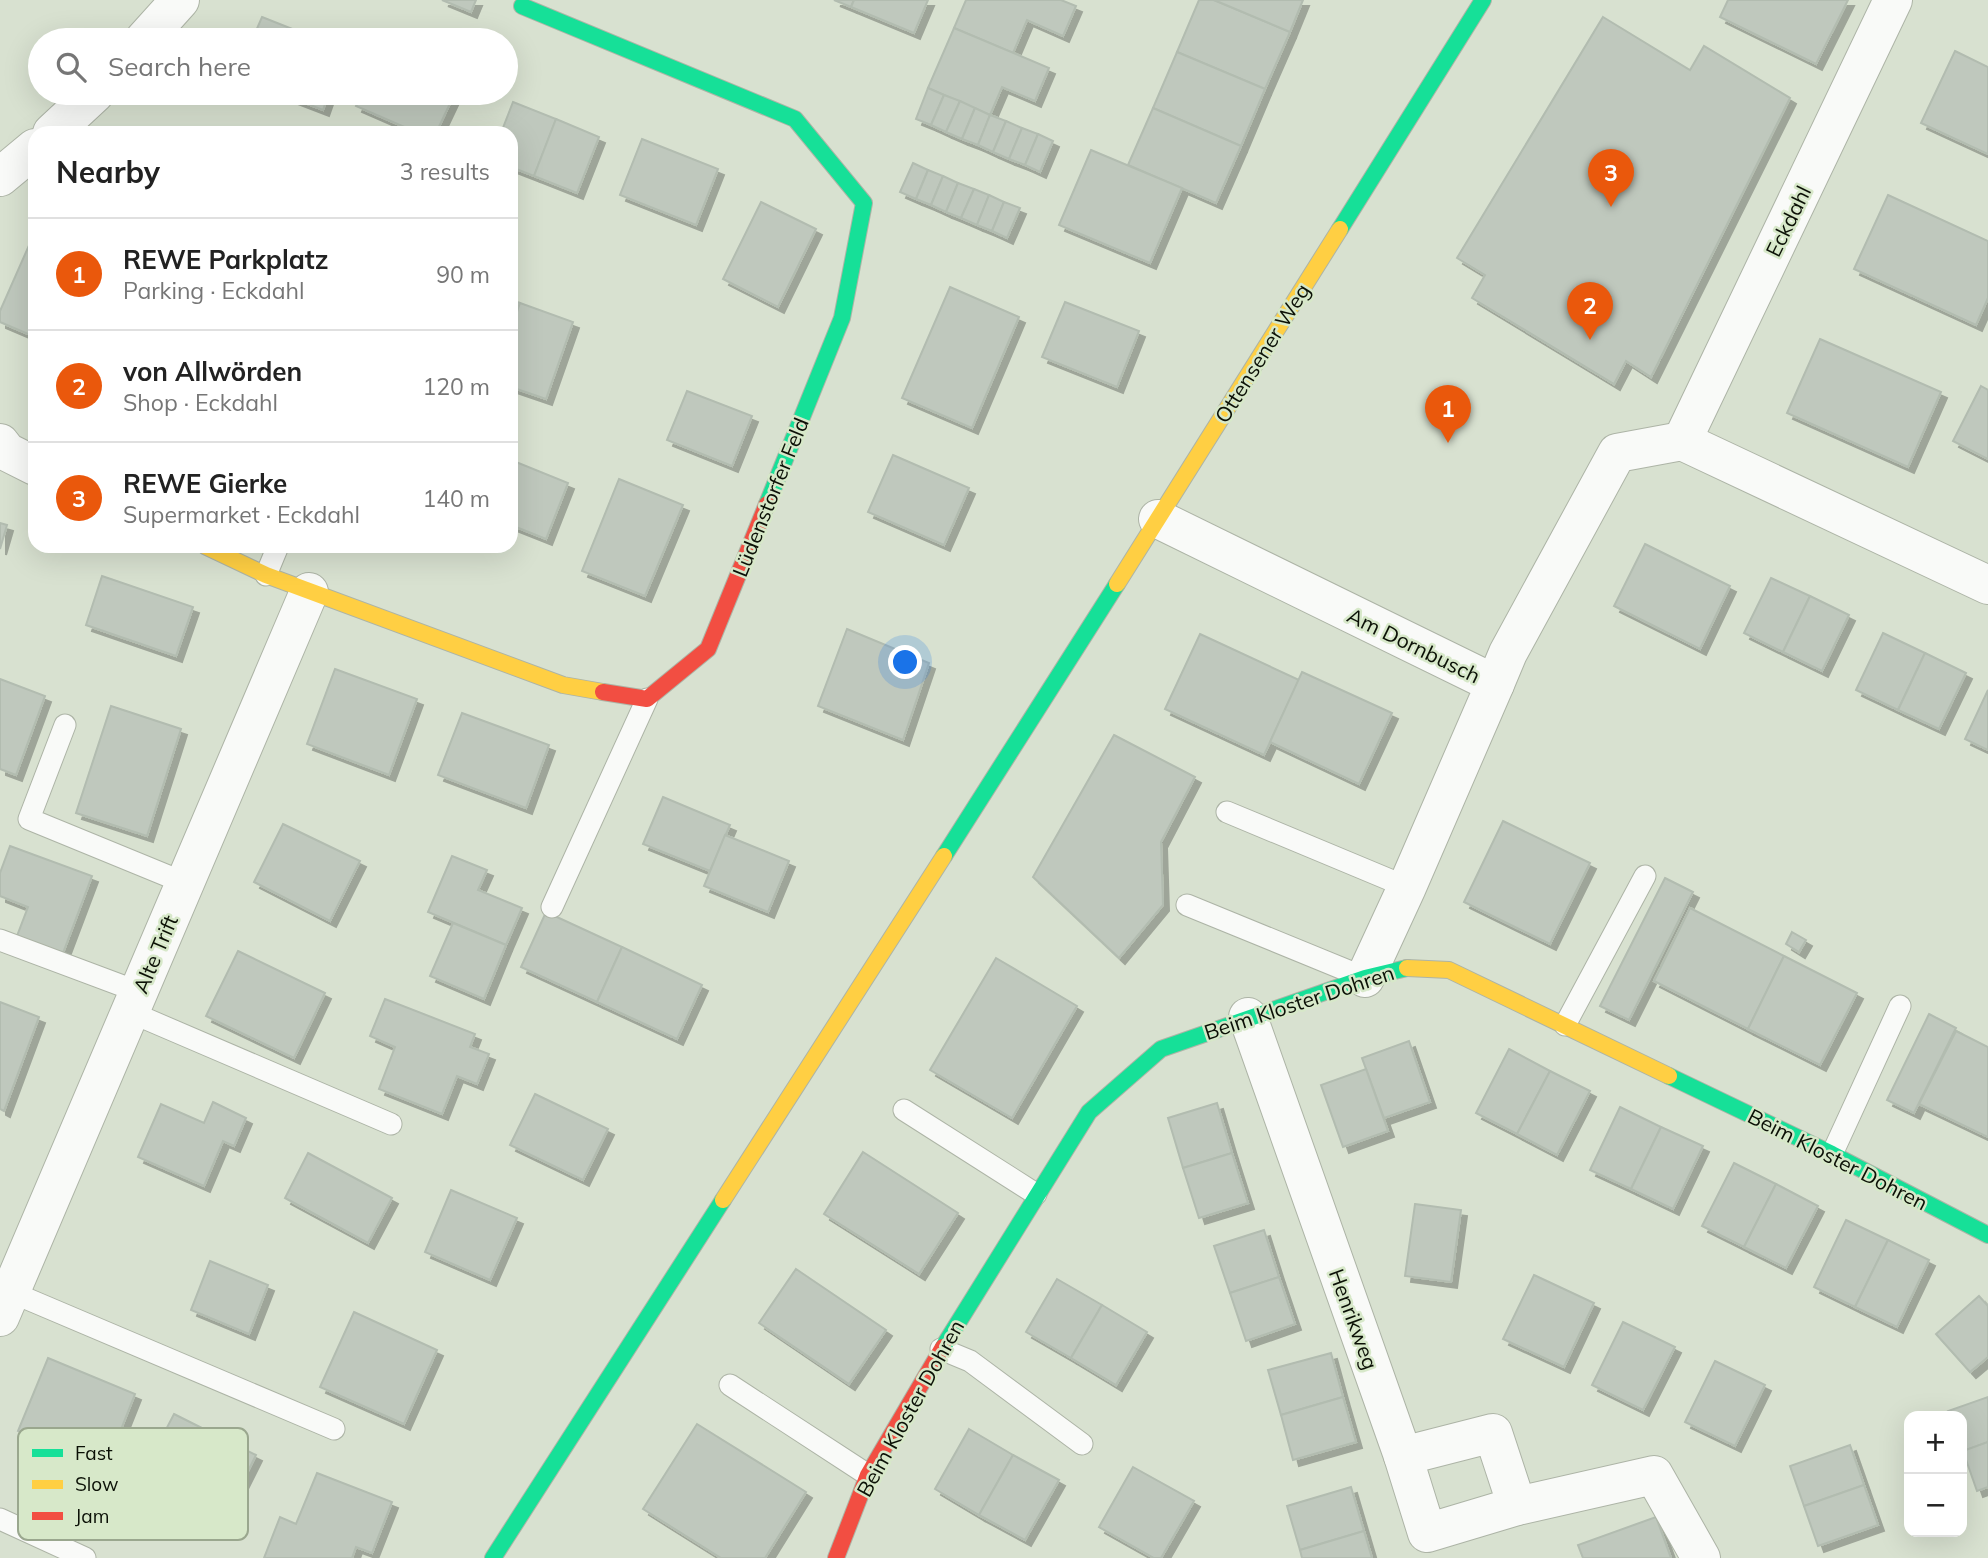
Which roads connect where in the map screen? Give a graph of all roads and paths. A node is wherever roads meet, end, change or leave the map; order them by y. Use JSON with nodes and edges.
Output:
{"nodes":[{"id":1,"x":180,"y":0,"type":"edge"},
{"id":2,"x":1483,"y":0,"type":"edge"},
{"id":3,"x":1894,"y":0,"type":"edge"},
{"id":4,"x":522,"y":6,"type":"dead end"},
{"id":5,"x":155,"y":28,"type":"edge"},
{"id":6,"x":82,"y":105,"type":"edge"},
{"id":7,"x":60,"y":126,"type":"edge"},
{"id":8,"x":28,"y":154,"type":"edge"},
{"id":9,"x":0,"y":177,"type":"edge"},
{"id":10,"x":1682,"y":442,"type":"junction"},
{"id":11,"x":0,"y":443,"type":"edge"},
{"id":12,"x":28,"y":463,"type":"edge"},
{"id":13,"x":1158,"y":519,"type":"junction"},
{"id":14,"x":220,"y":553,"type":"edge"},
{"id":15,"x":275,"y":553,"type":"edge"},
{"id":16,"x":266,"y":575,"type":"junction"},
{"id":17,"x":1988,"y":584,"type":"edge"},
{"id":18,"x":309,"y":592,"type":"junction"},
{"id":19,"x":1495,"y":684,"type":"junction"},
{"id":20,"x":647,"y":699,"type":"junction"},
{"id":21,"x":65,"y":725,"type":"dead end"},
{"id":22,"x":1227,"y":812,"type":"dead end"},
{"id":23,"x":1645,"y":876,"type":"dead end"},
{"id":24,"x":185,"y":883,"type":"junction"},
{"id":25,"x":1408,"y":887,"type":"junction"},
{"id":26,"x":1187,"y":905,"type":"dead end"},
{"id":27,"x":552,"y":907,"type":"dead end"},
{"id":28,"x":0,"y":940,"type":"edge"},
{"id":29,"x":1365,"y":978,"type":"junction"},
{"id":30,"x":134,"y":1002,"type":"junction"},
{"id":31,"x":1900,"y":1006,"type":"dead end"},
{"id":32,"x":1248,"y":1017,"type":"junction"},
{"id":33,"x":1565,"y":1025,"type":"junction"},
{"id":34,"x":904,"y":1110,"type":"dead end"},
{"id":35,"x":391,"y":1124,"type":"dead end"},
{"id":36,"x":1832,"y":1154,"type":"junction"},
{"id":37,"x":1036,"y":1194,"type":"junction"},
{"id":38,"x":1988,"y":1235,"type":"edge"},
{"id":39,"x":5,"y":1305,"type":"edge"},
{"id":40,"x":941,"y":1349,"type":"junction"},
{"id":41,"x":730,"y":1385,"type":"dead end"},
{"id":42,"x":334,"y":1429,"type":"dead end"},
{"id":43,"x":1083,"y":1444,"type":"dead end"},
{"id":44,"x":1403,"y":1456,"type":"junction"},
{"id":45,"x":868,"y":1475,"type":"junction"},
{"id":46,"x":1517,"y":1506,"type":"junction"},
{"id":47,"x":0,"y":1519,"type":"edge"},
{"id":48,"x":18,"y":1527,"type":"edge"},
{"id":49,"x":46,"y":1540,"type":"edge"},
{"id":50,"x":85,"y":1558,"type":"edge"},
{"id":51,"x":493,"y":1558,"type":"edge"},
{"id":52,"x":836,"y":1558,"type":"edge"},
{"id":53,"x":1701,"y":1558,"type":"edge"}],
"edges":[{"from":1,"to":5,"type":"street"},
{"from":2,"to":13,"type":"street","name":"Ottensener Weg"},
{"from":3,"to":10,"type":"street","name":"Eckdahl"},
{"from":4,"to":20,"type":"street","name":"Lüdenstorfer Feld"},
{"from":6,"to":7,"type":"street"},
{"from":8,"to":9,"type":"street"},
{"from":10,"to":17,"type":"street"},
{"from":10,"to":19,"type":"street"},
{"from":11,"to":12,"type":"street"},
{"from":13,"to":19,"type":"street","name":"Am Dornbusch"},
{"from":13,"to":51,"type":"street","name":"Ottensener Weg"},
{"from":14,"to":16,"type":"street"},
{"from":15,"to":16,"type":"lane"},
{"from":16,"to":18,"type":"street"},
{"from":18,"to":20,"type":"street"},
{"from":18,"to":24,"type":"street","name":"Alte Trift"},
{"from":19,"to":25,"type":"street","name":"Am Dornbusch"},
{"from":20,"to":27,"type":"lane"},
{"from":21,"to":24,"type":"lane"},
{"from":22,"to":25,"type":"lane"},
{"from":23,"to":33,"type":"lane"},
{"from":24,"to":30,"type":"street","name":"Alte Trift"},
{"from":25,"to":29,"type":"street","name":"Am Dornbusch"},
{"from":26,"to":29,"type":"lane"},
{"from":28,"to":30,"type":"lane"},
{"from":29,"to":32,"type":"street","name":"Beim Kloster Dohren"},
{"from":29,"to":33,"type":"street","name":"Beim Kloster Dohren"},
{"from":30,"to":35,"type":"lane"},
{"from":30,"to":39,"type":"street","name":"Alte Trift"},
{"from":31,"to":36,"type":"lane"},
{"from":32,"to":37,"type":"street","name":"Beim Kloster Dohren"},
{"from":32,"to":44,"type":"street","name":"Henrikweg"},
{"from":33,"to":36,"type":"street","name":"Beim Kloster Dohren"},
{"from":34,"to":37,"type":"lane"},
{"from":36,"to":38,"type":"street","name":"Beim Kloster Dohren"},
{"from":37,"to":40,"type":"street","name":"Beim Kloster Dohren"},
{"from":39,"to":42,"type":"lane"},
{"from":40,"to":43,"type":"lane"},
{"from":40,"to":45,"type":"street","name":"Beim Kloster Dohren"},
{"from":41,"to":45,"type":"lane"},
{"from":44,"to":46,"type":"street"},
{"from":44,"to":46,"type":"street","name":"Henrikweg"},
{"from":45,"to":52,"type":"street","name":"Beim Kloster Dohren"},
{"from":46,"to":53,"type":"street"},
{"from":47,"to":48,"type":"lane"},
{"from":49,"to":50,"type":"lane"}]}
